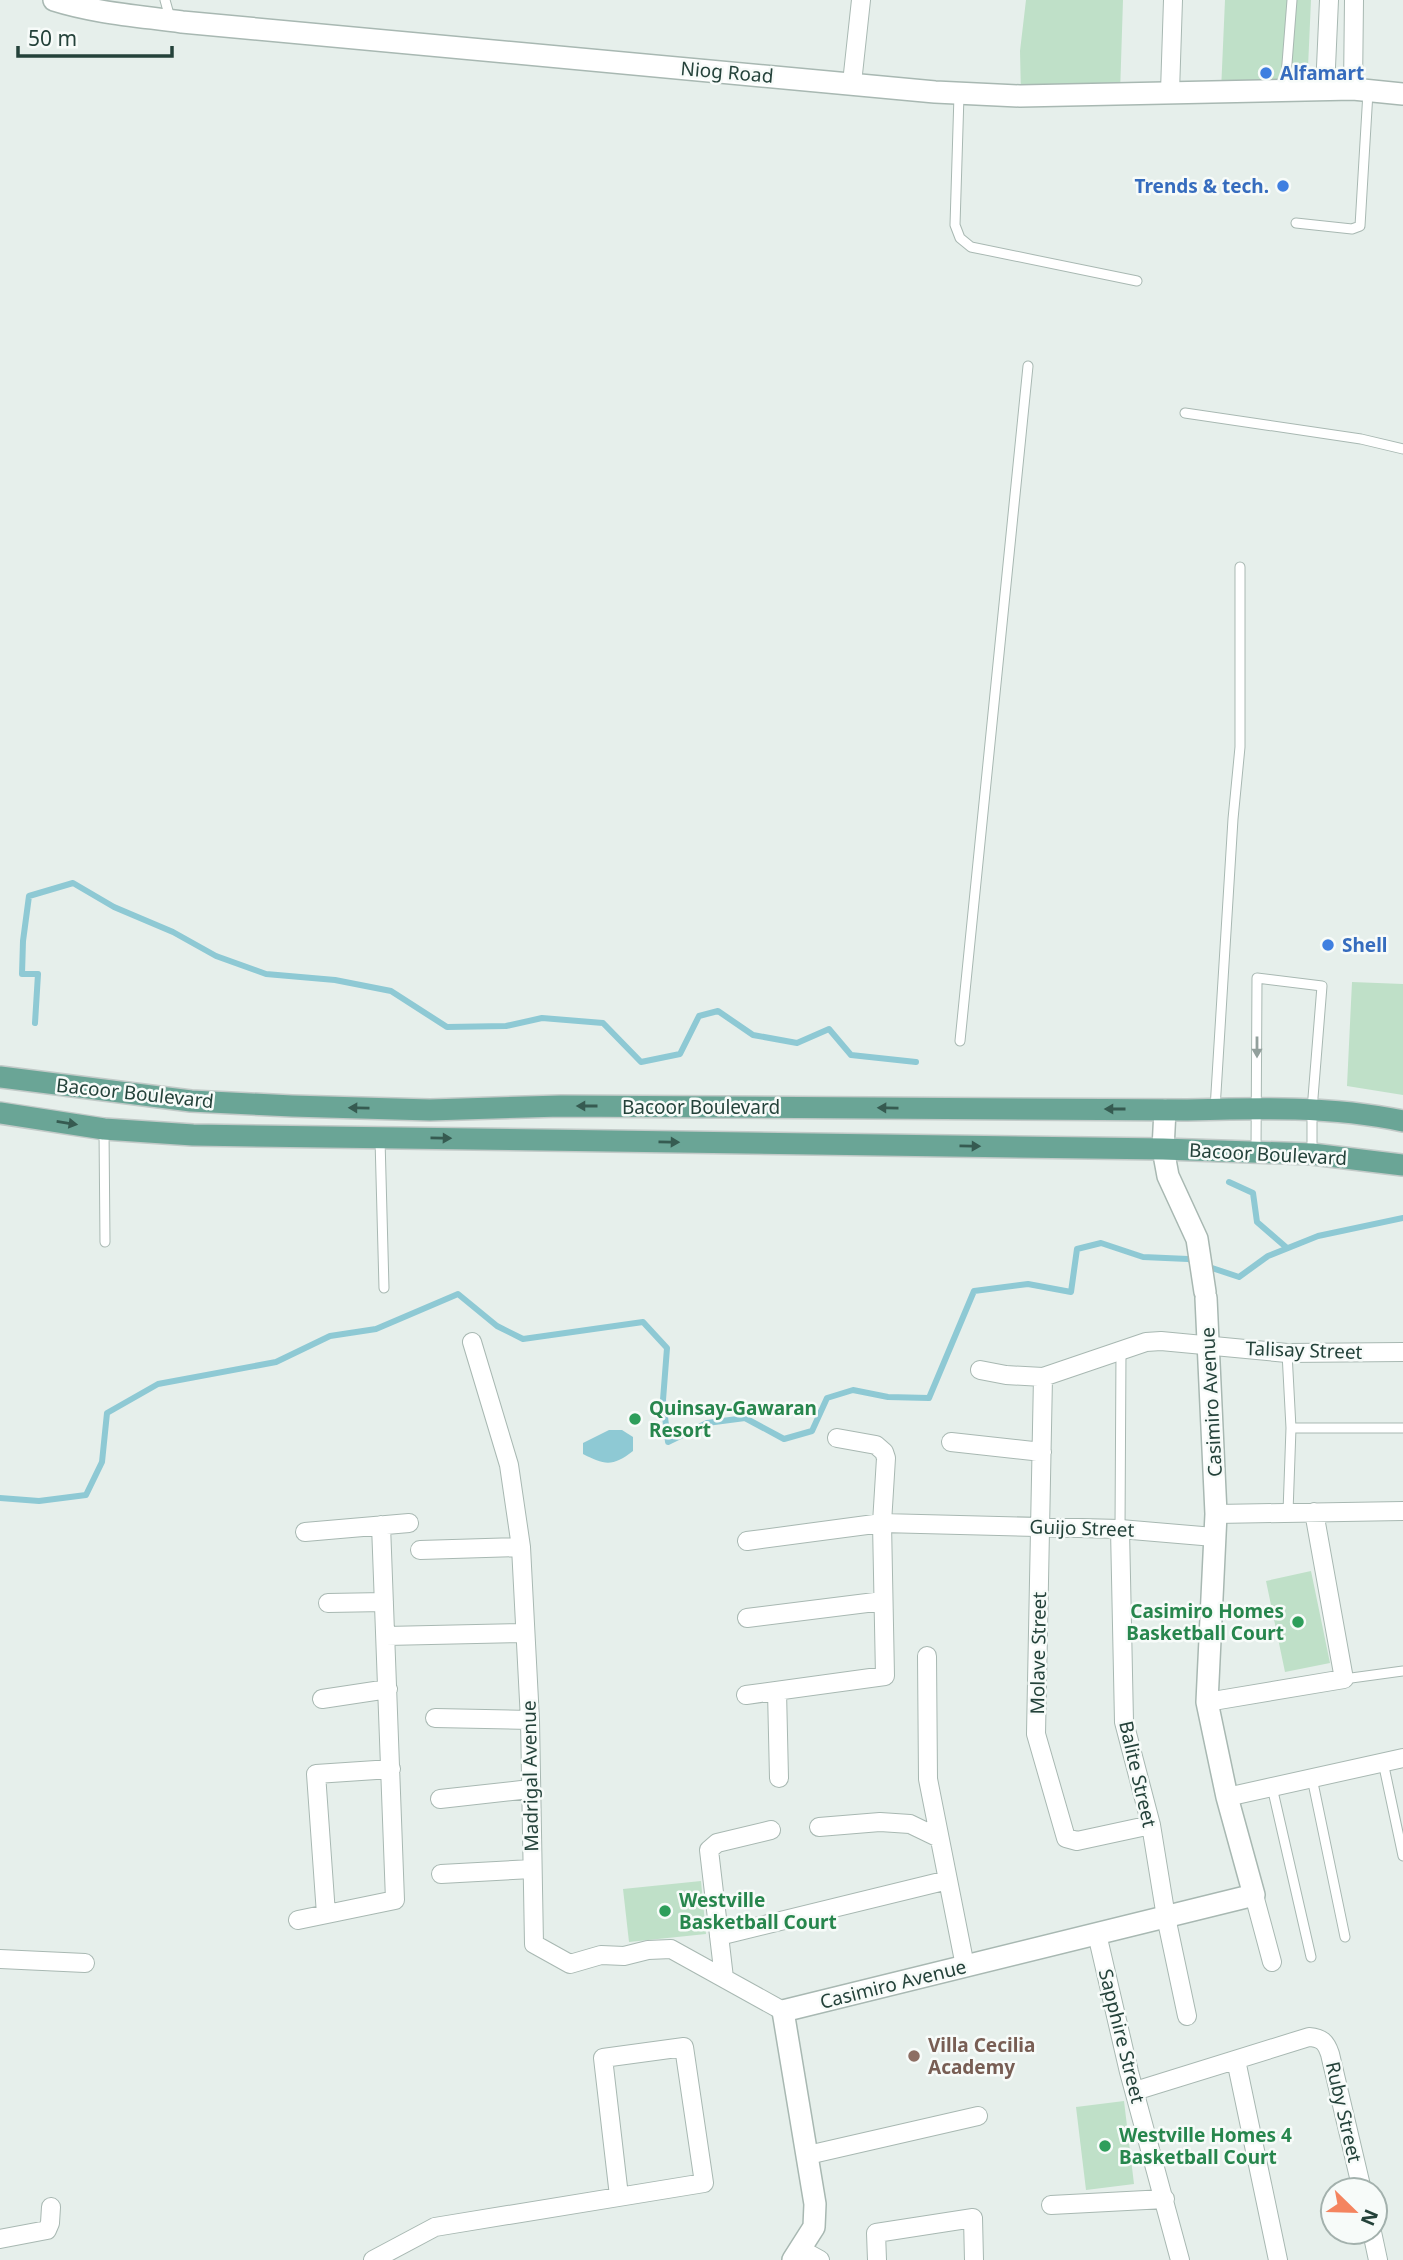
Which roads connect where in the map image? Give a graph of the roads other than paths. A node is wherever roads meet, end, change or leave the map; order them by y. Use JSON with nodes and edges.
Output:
{"nodes":[{"id":1,"x":54,"y":0,"type":"edge"},
{"id":2,"x":861,"y":0,"type":"edge"},
{"id":3,"x":1174,"y":0,"type":"edge"},
{"id":4,"x":1292,"y":0,"type":"edge"},
{"id":5,"x":1329,"y":0,"type":"edge"},
{"id":6,"x":1354,"y":0,"type":"edge"},
{"id":7,"x":168,"y":10,"type":"edge"},
{"id":8,"x":852,"y":83,"type":"junction"},
{"id":9,"x":1325,"y":89,"type":"junction"},
{"id":10,"x":1285,"y":90,"type":"junction"},
{"id":11,"x":1360,"y":90,"type":"junction"},
{"id":12,"x":1170,"y":92,"type":"junction"},
{"id":13,"x":959,"y":93,"type":"junction"},
{"id":14,"x":1403,"y":94,"type":"edge"},
{"id":15,"x":1296,"y":223,"type":"dead end"},
{"id":16,"x":1138,"y":281,"type":"dead end"},
{"id":17,"x":1028,"y":366,"type":"dead end"},
{"id":18,"x":1185,"y":413,"type":"dead end"},
{"id":19,"x":1403,"y":449,"type":"edge"},
{"id":20,"x":1240,"y":567,"type":"dead end"},
{"id":21,"x":960,"y":1041,"type":"dead end"},
{"id":22,"x":0,"y":1077,"type":"edge"},
{"id":23,"x":1256,"y":1107,"type":"junction"},
{"id":24,"x":1215,"y":1109,"type":"junction"},
{"id":25,"x":1165,"y":1110,"type":"junction"},
{"id":26,"x":1312,"y":1110,"type":"junction"},
{"id":27,"x":0,"y":1113,"type":"edge"},
{"id":28,"x":1403,"y":1121,"type":"edge"},
{"id":29,"x":104,"y":1129,"type":"junction"},
{"id":30,"x":380,"y":1138,"type":"junction"},
{"id":31,"x":1163,"y":1149,"type":"junction"},
{"id":32,"x":1256,"y":1152,"type":"junction"},
{"id":33,"x":1312,"y":1154,"type":"junction"},
{"id":34,"x":1403,"y":1165,"type":"edge"},
{"id":35,"x":105,"y":1242,"type":"dead end"},
{"id":36,"x":384,"y":1289,"type":"dead end"},
{"id":37,"x":472,"y":1342,"type":"dead end"},
{"id":38,"x":1208,"y":1345,"type":"junction"},
{"id":39,"x":1121,"y":1350,"type":"junction"},
{"id":40,"x":1403,"y":1352,"type":"edge"},
{"id":41,"x":1287,"y":1353,"type":"junction"},
{"id":42,"x":980,"y":1370,"type":"dead end"},
{"id":43,"x":1043,"y":1377,"type":"junction"},
{"id":44,"x":1403,"y":1427,"type":"edge"},
{"id":45,"x":1291,"y":1428,"type":"junction"},
{"id":46,"x":837,"y":1438,"type":"dead end"},
{"id":47,"x":951,"y":1442,"type":"dead end"},
{"id":48,"x":1042,"y":1452,"type":"junction"},
{"id":49,"x":1403,"y":1511,"type":"edge"},
{"id":50,"x":1289,"y":1512,"type":"junction"},
{"id":51,"x":1314,"y":1512,"type":"junction"},
{"id":52,"x":1216,"y":1514,"type":"junction"},
{"id":53,"x":408,"y":1523,"type":"dead end"},
{"id":54,"x":882,"y":1523,"type":"junction"},
{"id":55,"x":381,"y":1525,"type":"junction"},
{"id":56,"x":1041,"y":1526,"type":"junction"},
{"id":57,"x":1120,"y":1529,"type":"junction"},
{"id":58,"x":305,"y":1532,"type":"dead end"},
{"id":59,"x":1214,"y":1537,"type":"junction"},
{"id":60,"x":747,"y":1541,"type":"dead end"},
{"id":61,"x":521,"y":1547,"type":"junction"},
{"id":62,"x":420,"y":1549,"type":"dead end"},
{"id":63,"x":883,"y":1601,"type":"junction"},
{"id":64,"x":384,"y":1602,"type":"junction"},
{"id":65,"x":328,"y":1603,"type":"dead end"},
{"id":66,"x":747,"y":1618,"type":"dead end"},
{"id":67,"x":524,"y":1633,"type":"junction"},
{"id":68,"x":386,"y":1636,"type":"junction"},
{"id":69,"x":927,"y":1656,"type":"dead end"},
{"id":70,"x":1403,"y":1671,"type":"edge"},
{"id":71,"x":1344,"y":1679,"type":"junction"},
{"id":72,"x":388,"y":1689,"type":"junction"},
{"id":73,"x":778,"y":1690,"type":"junction"},
{"id":74,"x":746,"y":1695,"type":"dead end"},
{"id":75,"x":322,"y":1699,"type":"dead end"},
{"id":76,"x":1206,"y":1702,"type":"junction"},
{"id":77,"x":435,"y":1718,"type":"dead end"},
{"id":78,"x":530,"y":1720,"type":"junction"},
{"id":79,"x":1403,"y":1758,"type":"edge"},
{"id":80,"x":1383,"y":1762,"type":"junction"},
{"id":81,"x":391,"y":1769,"type":"junction"},
{"id":82,"x":779,"y":1778,"type":"dead end"},
{"id":83,"x":1312,"y":1778,"type":"junction"},
{"id":84,"x":1272,"y":1787,"type":"junction"},
{"id":85,"x":530,"y":1789,"type":"junction"},
{"id":86,"x":1227,"y":1797,"type":"junction"},
{"id":87,"x":440,"y":1799,"type":"dead end"},
{"id":88,"x":1151,"y":1825,"type":"junction"},
{"id":89,"x":820,"y":1827,"type":"dead end"},
{"id":90,"x":771,"y":1830,"type":"dead end"},
{"id":91,"x":939,"y":1838,"type":"junction"},
{"id":92,"x":1403,"y":1856,"type":"edge"},
{"id":93,"x":532,"y":1869,"type":"junction"},
{"id":94,"x":441,"y":1874,"type":"dead end"},
{"id":95,"x":948,"y":1880,"type":"junction"},
{"id":96,"x":1254,"y":1895,"type":"junction"},
{"id":97,"x":326,"y":1914,"type":"junction"},
{"id":98,"x":1166,"y":1917,"type":"junction"},
{"id":99,"x":298,"y":1920,"type":"dead end"},
{"id":100,"x":1097,"y":1934,"type":"junction"},
{"id":101,"x":719,"y":1936,"type":"junction"},
{"id":102,"x":1345,"y":1937,"type":"dead end"},
{"id":103,"x":1311,"y":1956,"type":"dead end"},
{"id":104,"x":0,"y":1959,"type":"edge"},
{"id":105,"x":1272,"y":1962,"type":"dead end"},
{"id":106,"x":85,"y":1963,"type":"dead end"},
{"id":107,"x":965,"y":1966,"type":"junction"},
{"id":108,"x":724,"y":1978,"type":"junction"},
{"id":109,"x":783,"y":2011,"type":"junction"},
{"id":110,"x":1187,"y":2016,"type":"dead end"},
{"id":111,"x":1236,"y":2060,"type":"junction"},
{"id":112,"x":1135,"y":2091,"type":"junction"},
{"id":113,"x":978,"y":2116,"type":"dead end"},
{"id":114,"x":808,"y":2155,"type":"junction"},
{"id":115,"x":1359,"y":2176,"type":"edge"},
{"id":116,"x":619,"y":2196,"type":"junction"},
{"id":117,"x":1164,"y":2199,"type":"junction"},
{"id":118,"x":1051,"y":2205,"type":"dead end"},
{"id":119,"x":51,"y":2207,"type":"dead end"},
{"id":120,"x":0,"y":2239,"type":"edge"},
{"id":121,"x":797,"y":2255,"type":"edge"},
{"id":122,"x":373,"y":2260,"type":"edge"},
{"id":123,"x":820,"y":2260,"type":"edge"},
{"id":124,"x":877,"y":2260,"type":"edge"},
{"id":125,"x":974,"y":2260,"type":"edge"},
{"id":126,"x":1180,"y":2260,"type":"edge"},
{"id":127,"x":1278,"y":2260,"type":"edge"}],
"edges":[{"from":1,"to":7,"type":"street","name":"Niog Road"},
{"from":2,"to":8,"type":"street"},
{"from":3,"to":12,"type":"street"},
{"from":4,"to":10,"type":"lane"},
{"from":5,"to":9,"type":"street"},
{"from":6,"to":11,"type":"street"},
{"from":7,"to":8,"type":"street","name":"Niog Road"},
{"from":8,"to":13,"type":"street","name":"Niog Road"},
{"from":9,"to":10,"type":"street","name":"Niog Road"},
{"from":9,"to":11,"type":"street","name":"Niog Road"},
{"from":10,"to":12,"type":"street","name":"Niog Road"},
{"from":11,"to":14,"type":"street","name":"Niog Road"},
{"from":11,"to":15,"type":"lane"},
{"from":12,"to":13,"type":"street","name":"Niog Road"},
{"from":13,"to":16,"type":"lane"},
{"from":17,"to":21,"type":"lane"},
{"from":18,"to":19,"type":"lane"},
{"from":20,"to":24,"type":"lane"},
{"from":25,"to":22,"type":"main road","name":"Bacoor Boulevard","one_way":true},
{"from":23,"to":24,"type":"main road","name":"Bacoor Boulevard"},
{"from":23,"to":26,"type":"main road","name":"Bacoor Boulevard"},
{"from":26,"to":23,"type":"lane","one_way":true},
{"from":23,"to":32,"type":"lane"},
{"from":24,"to":25,"type":"main road","name":"Bacoor Boulevard"},
{"from":25,"to":31,"type":"street","name":"Casimiro Avenue"},
{"from":26,"to":28,"type":"main road","name":"Bacoor Boulevard"},
{"from":26,"to":33,"type":"lane"},
{"from":27,"to":29,"type":"main road","name":"Bacoor Boulevard","one_way":true},
{"from":29,"to":30,"type":"main road","name":"Bacoor Boulevard"},
{"from":29,"to":35,"type":"lane"},
{"from":30,"to":31,"type":"main road","name":"Bacoor Boulevard","one_way":true},
{"from":30,"to":36,"type":"lane"},
{"from":31,"to":32,"type":"main road","name":"Bacoor Boulevard"},
{"from":31,"to":38,"type":"street","name":"Casimiro Avenue"},
{"from":32,"to":33,"type":"main road","name":"Bacoor Boulevard"},
{"from":33,"to":34,"type":"main road","name":"Bacoor Boulevard"},
{"from":37,"to":61,"type":"street","name":"Madrigal Avenue"},
{"from":38,"to":39,"type":"street","name":"Talisay Street"},
{"from":38,"to":41,"type":"street","name":"Talisay Street"},
{"from":38,"to":52,"type":"street","name":"Casimiro Avenue"},
{"from":39,"to":43,"type":"street","name":"Talisay Street"},
{"from":39,"to":57,"type":"lane"},
{"from":40,"to":41,"type":"street","name":"Talisay Street"},
{"from":41,"to":45,"type":"lane"},
{"from":42,"to":43,"type":"street"},
{"from":43,"to":48,"type":"street","name":"Molave Street"},
{"from":44,"to":45,"type":"lane"},
{"from":45,"to":50,"type":"lane"},
{"from":46,"to":54,"type":"street"},
{"from":47,"to":48,"type":"street"},
{"from":48,"to":56,"type":"street","name":"Molave Street"},
{"from":49,"to":51,"type":"street"},
{"from":50,"to":51,"type":"street"},
{"from":50,"to":52,"type":"street"},
{"from":51,"to":71,"type":"street"},
{"from":52,"to":59,"type":"street","name":"Casimiro Avenue"},
{"from":53,"to":55,"type":"street"},
{"from":54,"to":56,"type":"street","name":"Guijo Street"},
{"from":54,"to":60,"type":"street","name":"Guijo Street"},
{"from":54,"to":63,"type":"street"},
{"from":55,"to":58,"type":"street"},
{"from":55,"to":64,"type":"street"},
{"from":56,"to":57,"type":"street","name":"Guijo Street"},
{"from":56,"to":88,"type":"street","name":"Molave Street"},
{"from":57,"to":59,"type":"street","name":"Guijo Street"},
{"from":57,"to":88,"type":"street","name":"Balite Street"},
{"from":59,"to":76,"type":"street","name":"Casimiro Avenue"},
{"from":61,"to":62,"type":"street"},
{"from":61,"to":67,"type":"street","name":"Madrigal Avenue"},
{"from":63,"to":66,"type":"street"},
{"from":63,"to":73,"type":"street"},
{"from":64,"to":65,"type":"street"},
{"from":64,"to":68,"type":"street"},
{"from":67,"to":68,"type":"street"},
{"from":67,"to":78,"type":"street","name":"Madrigal Avenue"},
{"from":68,"to":72,"type":"street"},
{"from":69,"to":91,"type":"street"},
{"from":70,"to":71,"type":"lane"},
{"from":71,"to":76,"type":"street"},
{"from":72,"to":75,"type":"street"},
{"from":72,"to":81,"type":"street"},
{"from":73,"to":74,"type":"street"},
{"from":73,"to":82,"type":"street"},
{"from":76,"to":86,"type":"street","name":"Casimiro Avenue"},
{"from":77,"to":78,"type":"street"},
{"from":78,"to":85,"type":"street","name":"Madrigal Avenue"},
{"from":79,"to":80,"type":"street"},
{"from":80,"to":83,"type":"street"},
{"from":80,"to":92,"type":"lane"},
{"from":81,"to":97,"type":"street"},
{"from":81,"to":97,"type":"street"},
{"from":83,"to":84,"type":"street"},
{"from":83,"to":102,"type":"lane"},
{"from":84,"to":86,"type":"street"},
{"from":84,"to":103,"type":"lane"},
{"from":85,"to":87,"type":"street"},
{"from":85,"to":93,"type":"street","name":"Madrigal Avenue"},
{"from":86,"to":96,"type":"street","name":"Casimiro Avenue"},
{"from":88,"to":98,"type":"street","name":"Balite Street"},
{"from":89,"to":91,"type":"street"},
{"from":90,"to":101,"type":"street"},
{"from":91,"to":95,"type":"street"},
{"from":93,"to":94,"type":"street"},
{"from":93,"to":108,"type":"street","name":"Madrigal Avenue"},
{"from":95,"to":101,"type":"street"},
{"from":95,"to":107,"type":"street"},
{"from":96,"to":98,"type":"street","name":"Casimiro Avenue"},
{"from":96,"to":105,"type":"street","name":"Casimiro Avenue"},
{"from":97,"to":99,"type":"street"},
{"from":98,"to":100,"type":"street","name":"Casimiro Avenue"},
{"from":98,"to":110,"type":"street","name":"Balite Street"},
{"from":100,"to":107,"type":"street","name":"Casimiro Avenue"},
{"from":100,"to":112,"type":"street","name":"Sapphire Street"},
{"from":101,"to":108,"type":"street"},
{"from":104,"to":106,"type":"street"},
{"from":107,"to":109,"type":"street","name":"Casimiro Avenue"},
{"from":108,"to":109,"type":"street","name":"Madrigal Avenue"},
{"from":109,"to":114,"type":"street"},
{"from":111,"to":112,"type":"street"},
{"from":111,"to":115,"type":"street","name":"Ruby Street"},
{"from":111,"to":127,"type":"street"},
{"from":112,"to":117,"type":"street","name":"Sapphire Street"},
{"from":113,"to":114,"type":"street"},
{"from":114,"to":121,"type":"street"},
{"from":116,"to":116,"type":"street"},
{"from":116,"to":122,"type":"street"},
{"from":117,"to":118,"type":"street"},
{"from":117,"to":126,"type":"street","name":"Sapphire Street"},
{"from":119,"to":120,"type":"street"},
{"from":121,"to":123,"type":"street"},
{"from":124,"to":125,"type":"street"}]}
